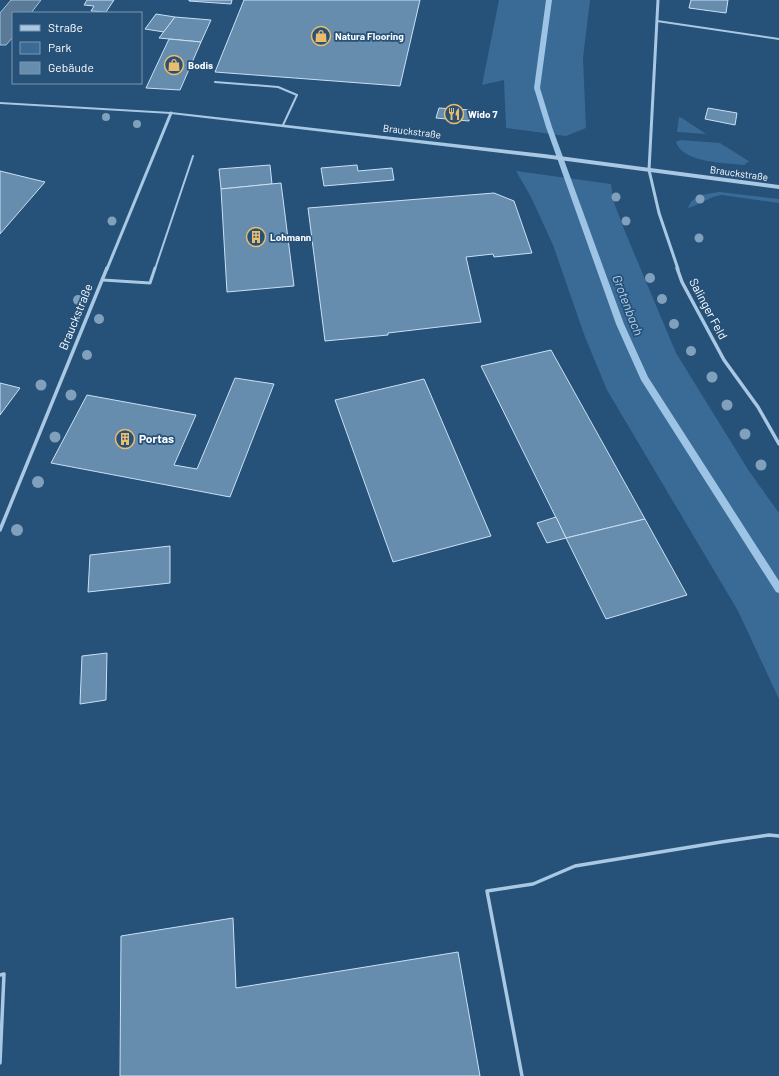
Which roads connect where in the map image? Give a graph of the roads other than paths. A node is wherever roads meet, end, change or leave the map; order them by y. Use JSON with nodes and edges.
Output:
{"nodes":[{"id":1,"x":658,"y":0,"type":"edge"},
{"id":2,"x":657,"y":21,"type":"junction"},
{"id":3,"x":779,"y":39,"type":"edge"},
{"id":4,"x":214,"y":82,"type":"dead end"},
{"id":5,"x":0,"y":102,"type":"edge"},
{"id":6,"x":172,"y":113,"type":"junction"},
{"id":7,"x":284,"y":125,"type":"junction"},
{"id":8,"x":193,"y":156,"type":"dead end"},
{"id":9,"x":649,"y":170,"type":"junction"},
{"id":10,"x":779,"y":187,"type":"edge"},
{"id":11,"x":103,"y":280,"type":"junction"},
{"id":12,"x":779,"y":444,"type":"edge"},
{"id":13,"x":0,"y":530,"type":"edge"},
{"id":14,"x":779,"y":836,"type":"edge"},
{"id":15,"x":0,"y":974,"type":"edge"},
{"id":16,"x":0,"y":1063,"type":"edge"},
{"id":17,"x":522,"y":1076,"type":"edge"}],
"edges":[{"from":1,"to":2,"type":"street"},
{"from":2,"to":3,"type":"lane"},
{"from":2,"to":9,"type":"street"},
{"from":4,"to":7,"type":"lane"},
{"from":5,"to":6,"type":"street","name":"Brauckstraße"},
{"from":6,"to":7,"type":"street","name":"Brauckstraße"},
{"from":6,"to":11,"type":"street","name":"Brauckstraße"},
{"from":7,"to":9,"type":"street","name":"Brauckstraße"},
{"from":8,"to":11,"type":"lane"},
{"from":9,"to":10,"type":"street","name":"Brauckstraße"},
{"from":9,"to":12,"type":"street","name":"Salinger Feld"},
{"from":11,"to":13,"type":"street","name":"Brauckstraße"},
{"from":14,"to":17,"type":"lane"},
{"from":15,"to":16,"type":"lane"}]}
